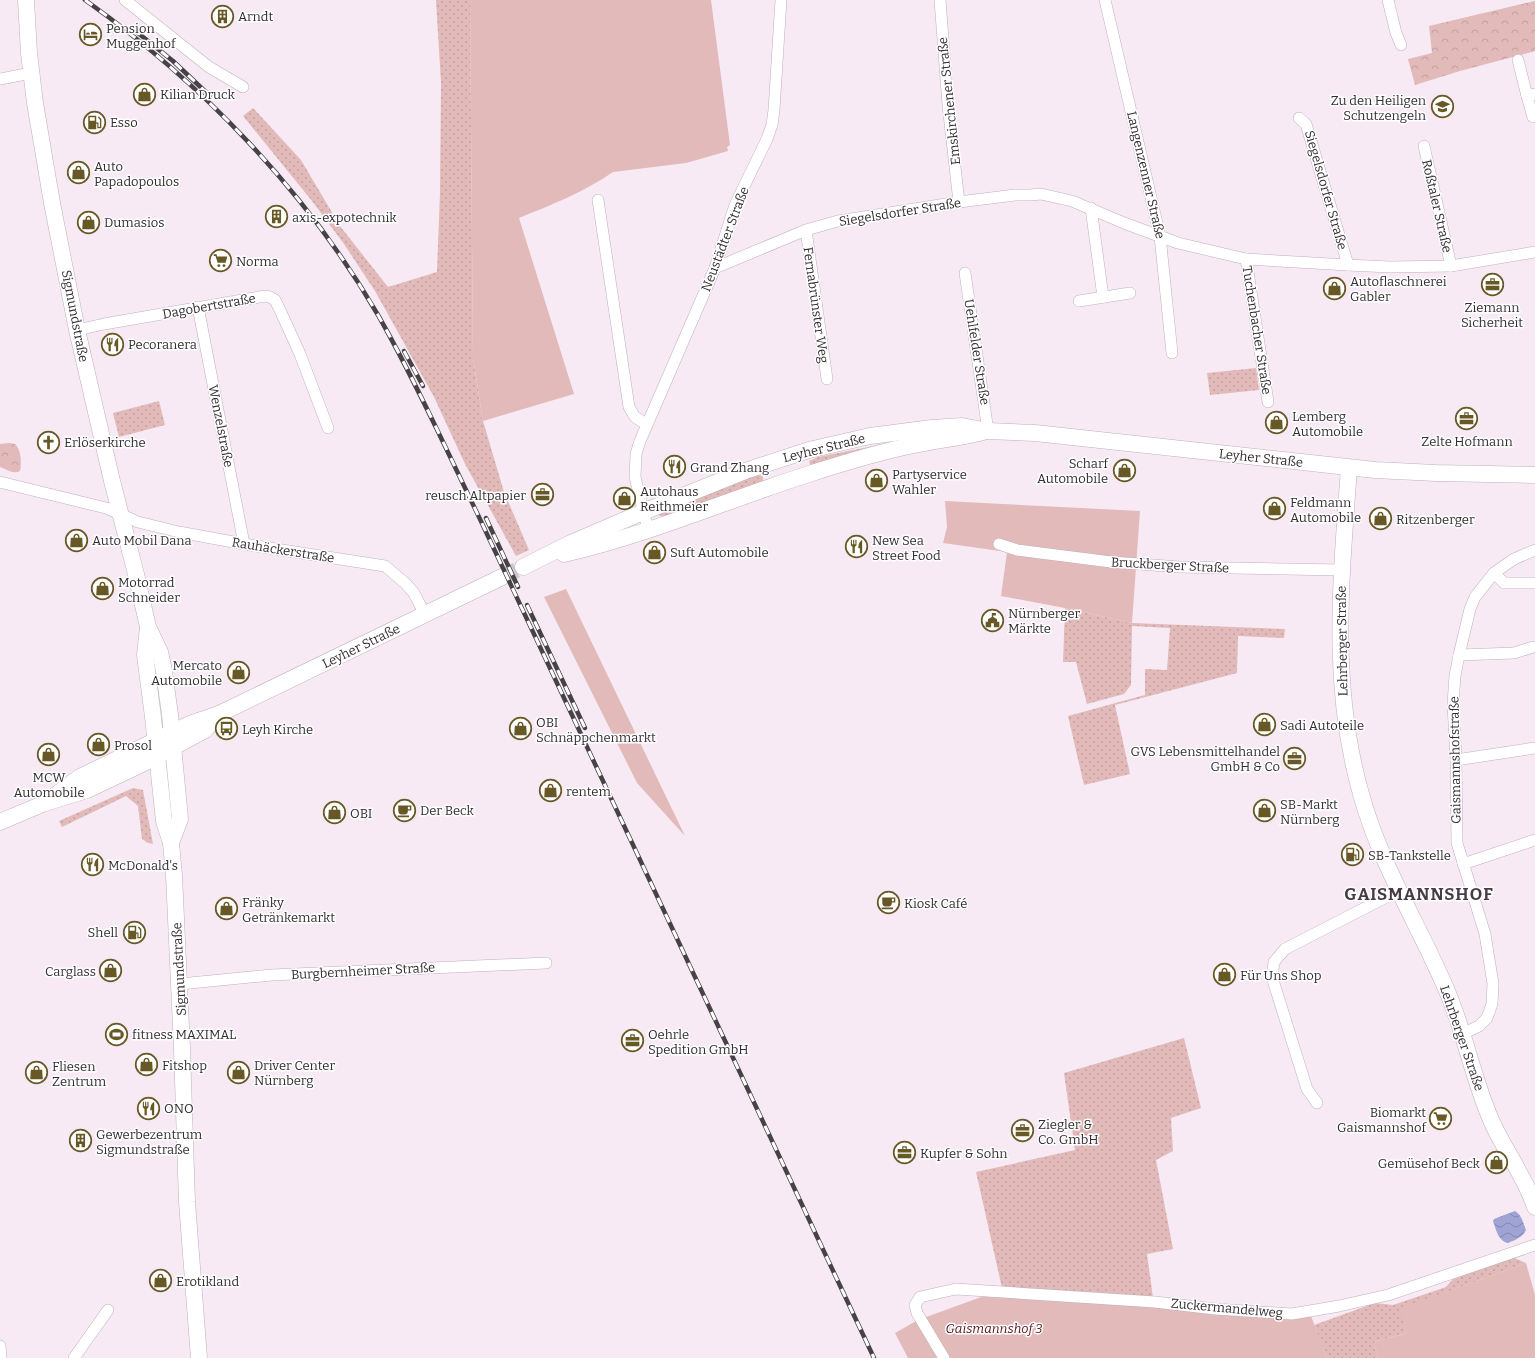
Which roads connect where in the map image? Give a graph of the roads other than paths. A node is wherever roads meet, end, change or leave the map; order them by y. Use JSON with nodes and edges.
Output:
{"nodes":[{"id":1,"x":26,"y":0,"type":"edge"},
{"id":2,"x":125,"y":0,"type":"edge"},
{"id":3,"x":781,"y":0,"type":"edge"},
{"id":4,"x":940,"y":0,"type":"edge"},
{"id":5,"x":1105,"y":0,"type":"edge"},
{"id":6,"x":1388,"y":0,"type":"edge"},
{"id":7,"x":1400,"y":45,"type":"dead end"},
{"id":8,"x":1518,"y":60,"type":"dead end"},
{"id":9,"x":31,"y":73,"type":"junction"},
{"id":10,"x":0,"y":79,"type":"edge"},
{"id":11,"x":243,"y":87,"type":"dead end"},
{"id":12,"x":1531,"y":95,"type":"edge"},
{"id":13,"x":1535,"y":116,"type":"edge"},
{"id":14,"x":1300,"y":118,"type":"dead end"},
{"id":15,"x":1424,"y":146,"type":"dead end"},
{"id":16,"x":598,"y":200,"type":"dead end"},
{"id":17,"x":959,"y":202,"type":"junction"},
{"id":18,"x":1091,"y":208,"type":"junction"},
{"id":19,"x":806,"y":230,"type":"junction"},
{"id":20,"x":1160,"y":236,"type":"junction"},
{"id":21,"x":1535,"y":252,"type":"edge"},
{"id":22,"x":1246,"y":259,"type":"junction"},
{"id":23,"x":1348,"y":266,"type":"junction"},
{"id":24,"x":1451,"y":266,"type":"junction"},
{"id":25,"x":715,"y":268,"type":"junction"},
{"id":26,"x":965,"y":273,"type":"dead end"},
{"id":27,"x":1130,"y":293,"type":"dead end"},
{"id":28,"x":1103,"y":297,"type":"junction"},
{"id":29,"x":1079,"y":301,"type":"dead end"},
{"id":30,"x":198,"y":307,"type":"junction"},
{"id":31,"x":77,"y":330,"type":"junction"},
{"id":32,"x":1172,"y":353,"type":"dead end"},
{"id":33,"x":827,"y":379,"type":"dead end"},
{"id":34,"x":1268,"y":402,"type":"dead end"},
{"id":35,"x":646,"y":424,"type":"junction"},
{"id":36,"x":328,"y":428,"type":"dead end"},
{"id":37,"x":988,"y":431,"type":"junction"},
{"id":38,"x":1349,"y":468,"type":"junction"},
{"id":39,"x":1535,"y":475,"type":"edge"},
{"id":40,"x":0,"y":482,"type":"edge"},
{"id":41,"x":643,"y":512,"type":"junction"},
{"id":42,"x":121,"y":514,"type":"junction"},
{"id":43,"x":648,"y":530,"type":"junction"},
{"id":44,"x":244,"y":544,"type":"junction"},
{"id":45,"x":999,"y":544,"type":"dead end"},
{"id":46,"x":1535,"y":550,"type":"edge"},
{"id":47,"x":1342,"y":570,"type":"junction"},
{"id":48,"x":1494,"y":573,"type":"junction"},
{"id":49,"x":502,"y":577,"type":"tunnel mouth"},
{"id":50,"x":1535,"y":583,"type":"edge"},
{"id":51,"x":425,"y":615,"type":"junction"},
{"id":52,"x":148,"y":627,"type":"junction"},
{"id":53,"x":1533,"y":647,"type":"dead end"},
{"id":54,"x":1459,"y":655,"type":"junction"},
{"id":55,"x":173,"y":741,"type":"junction"},
{"id":56,"x":1535,"y":748,"type":"edge"},
{"id":57,"x":156,"y":749,"type":"junction"},
{"id":58,"x":1456,"y":760,"type":"junction"},
{"id":59,"x":0,"y":822,"type":"edge"},
{"id":60,"x":1535,"y":840,"type":"edge"},
{"id":61,"x":172,"y":843,"type":"junction"},
{"id":62,"x":1463,"y":864,"type":"junction"},
{"id":63,"x":1398,"y":891,"type":"junction"},
{"id":64,"x":546,"y":963,"type":"dead end"},
{"id":65,"x":180,"y":984,"type":"junction"},
{"id":66,"x":1462,"y":1034,"type":"junction"},
{"id":67,"x":1316,"y":1103,"type":"dead end"},
{"id":68,"x":1535,"y":1208,"type":"edge"},
{"id":69,"x":1535,"y":1245,"type":"edge"},
{"id":70,"x":108,"y":1310,"type":"dead end"},
{"id":71,"x":0,"y":1346,"type":"edge"},
{"id":72,"x":1,"y":1358,"type":"edge"},
{"id":73,"x":74,"y":1358,"type":"edge"},
{"id":74,"x":199,"y":1358,"type":"edge"},
{"id":75,"x":944,"y":1358,"type":"edge"}],
"edges":[{"from":1,"to":9,"type":"main road","name":"Sigmundstraße"},
{"from":2,"to":11,"type":"street"},
{"from":3,"to":25,"type":"street","name":"Neustädter Straße"},
{"from":4,"to":17,"type":"street","name":"Emskirchener Straße"},
{"from":5,"to":20,"type":"street","name":"Langenzenner Straße"},
{"from":6,"to":7,"type":"street"},
{"from":8,"to":12,"type":"street"},
{"from":9,"to":10,"type":"street"},
{"from":9,"to":31,"type":"main road","name":"Sigmundstraße"},
{"from":12,"to":13,"type":"street"},
{"from":14,"to":23,"type":"street","name":"Siegelsdorfer Straße"},
{"from":15,"to":24,"type":"street","name":"Roßtaler Straße"},
{"from":16,"to":35,"type":"street"},
{"from":17,"to":18,"type":"street","name":"Siegelsdorfer Straße"},
{"from":17,"to":19,"type":"street","name":"Siegelsdorfer Straße"},
{"from":18,"to":20,"type":"street","name":"Siegelsdorfer Straße"},
{"from":18,"to":28,"type":"street"},
{"from":19,"to":25,"type":"street","name":"Siegelsdorfer Straße"},
{"from":19,"to":33,"type":"street","name":"Fernabrünster Weg"},
{"from":20,"to":22,"type":"street","name":"Siegelsdorfer Straße"},
{"from":20,"to":32,"type":"street","name":"Langenzenner Straße"},
{"from":21,"to":24,"type":"street","name":"Siegelsdorfer Straße"},
{"from":22,"to":23,"type":"street","name":"Siegelsdorfer Straße"},
{"from":22,"to":34,"type":"street","name":"Tuchenbacher Straße"},
{"from":23,"to":24,"type":"street","name":"Siegelsdorfer Straße"},
{"from":25,"to":35,"type":"street","name":"Neustädter Straße"},
{"from":26,"to":37,"type":"street","name":"Uehlfelder Straße"},
{"from":27,"to":28,"type":"street"},
{"from":28,"to":29,"type":"street"},
{"from":30,"to":31,"type":"street","name":"Dagobertstraße"},
{"from":30,"to":36,"type":"street","name":"Dagobertstraße"},
{"from":30,"to":44,"type":"street","name":"Wenzelstraße"},
{"from":31,"to":42,"type":"main road","name":"Sigmundstraße"},
{"from":35,"to":41,"type":"street","name":"Neustädter Straße"},
{"from":37,"to":38,"type":"main road","name":"Leyher Straße"},
{"from":37,"to":41,"type":"main road","name":"Leyher Straße"},
{"from":37,"to":43,"type":"main road","name":"Leyher Straße"},
{"from":38,"to":39,"type":"main road","name":"Leyher Straße"},
{"from":38,"to":47,"type":"main road","name":"Lehrberger Straße"},
{"from":40,"to":42,"type":"street","name":"Rauhäckerstraße"},
{"from":41,"to":43,"type":"street","name":"Neustädter Straße"},
{"from":41,"to":43,"type":"main road","name":"Leyher Straße"},
{"from":42,"to":44,"type":"street","name":"Rauhäckerstraße"},
{"from":42,"to":52,"type":"main road","name":"Sigmundstraße"},
{"from":44,"to":51,"type":"street","name":"Rauhäckerstraße"},
{"from":45,"to":47,"type":"street","name":"Bruckberger Straße"},
{"from":46,"to":48,"type":"street","name":"Gaismannshofstraße"},
{"from":47,"to":63,"type":"main road","name":"Lehrberger Straße"},
{"from":48,"to":50,"type":"street"},
{"from":48,"to":54,"type":"street","name":"Gaismannshofstraße"},
{"from":49,"to":51,"type":"main road","name":"Leyher Straße"},
{"from":51,"to":55,"type":"main road","name":"Leyher Straße"},
{"from":52,"to":55,"type":"main road","name":"Sigmundstraße"},
{"from":52,"to":57,"type":"main road","name":"Sigmundstraße"},
{"from":53,"to":54,"type":"street"},
{"from":54,"to":58,"type":"street","name":"Gaismannshofstraße"},
{"from":55,"to":57,"type":"main road","name":"Leyher Straße"},
{"from":55,"to":61,"type":"main road","name":"Sigmundstraße"},
{"from":56,"to":58,"type":"street"},
{"from":57,"to":59,"type":"main road","name":"Leyher Straße"},
{"from":57,"to":61,"type":"main road","name":"Sigmundstraße"},
{"from":58,"to":62,"type":"street","name":"Gaismannshofstraße"},
{"from":60,"to":62,"type":"street"},
{"from":61,"to":65,"type":"main road","name":"Sigmundstraße"},
{"from":62,"to":66,"type":"street","name":"Gaismannshofstraße"},
{"from":63,"to":66,"type":"main road","name":"Lehrberger Straße"},
{"from":63,"to":67,"type":"street"},
{"from":64,"to":65,"type":"street","name":"Burgbernheimer Straße"},
{"from":65,"to":74,"type":"main road","name":"Sigmundstraße"},
{"from":66,"to":68,"type":"main road","name":"Lehrberger Straße"},
{"from":69,"to":75,"type":"street","name":"Zuckermandelweg"},
{"from":70,"to":73,"type":"street"},
{"from":71,"to":72,"type":"street"}]}
